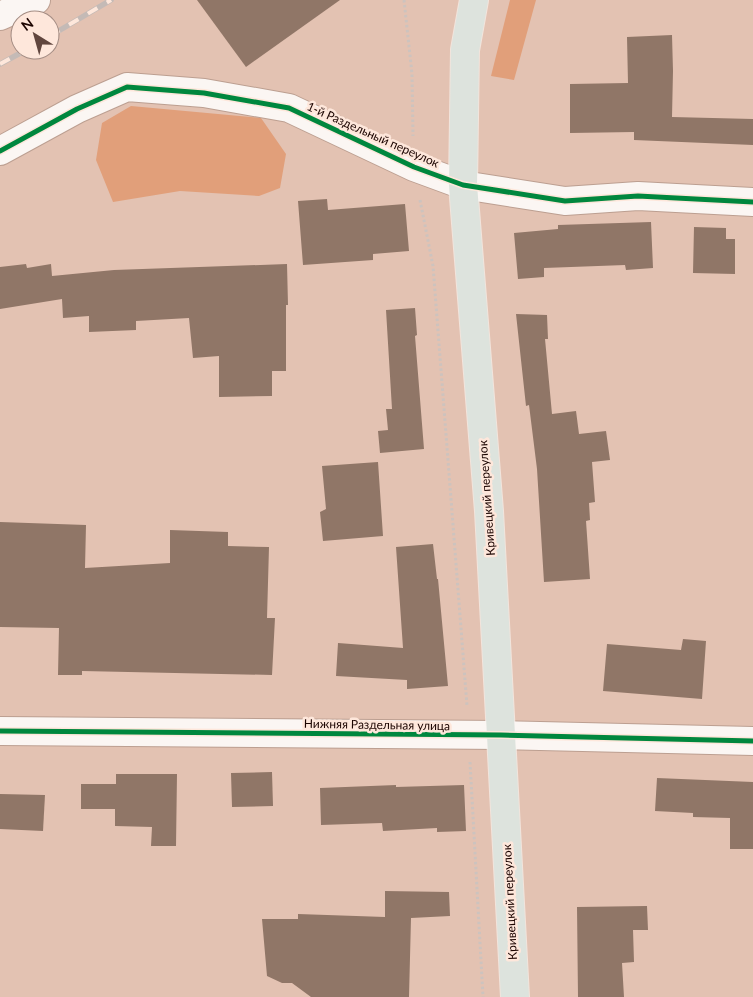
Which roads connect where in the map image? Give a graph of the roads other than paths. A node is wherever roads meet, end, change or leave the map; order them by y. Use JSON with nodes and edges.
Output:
{"nodes":[{"id":1,"x":36,"y":0,"type":"edge"},
{"id":2,"x":474,"y":0,"type":"edge"},
{"id":3,"x":0,"y":16,"type":"edge"},
{"id":4,"x":0,"y":151,"type":"edge"},
{"id":5,"x":463,"y":185,"type":"junction"},
{"id":6,"x":753,"y":202,"type":"edge"},
{"id":7,"x":0,"y":731,"type":"edge"},
{"id":8,"x":501,"y":736,"type":"junction"},
{"id":9,"x":753,"y":741,"type":"edge"},
{"id":10,"x":515,"y":997,"type":"edge"}],
"edges":[{"from":1,"to":3,"type":"street"},
{"from":2,"to":5,"type":"main road","name":"Кривецкий переулок"},
{"from":4,"to":5,"type":"street","name":"1-й Раздельный переулок"},
{"from":5,"to":6,"type":"street","name":"1-й Раздельный переулок"},
{"from":5,"to":8,"type":"main road","name":"Кривецкий переулок"},
{"from":7,"to":8,"type":"street","name":"Нижняя Раздельная улица"},
{"from":8,"to":9,"type":"street","name":"Нижняя Раздельная улица"},
{"from":8,"to":10,"type":"main road","name":"Кривецкий переулок"}]}
